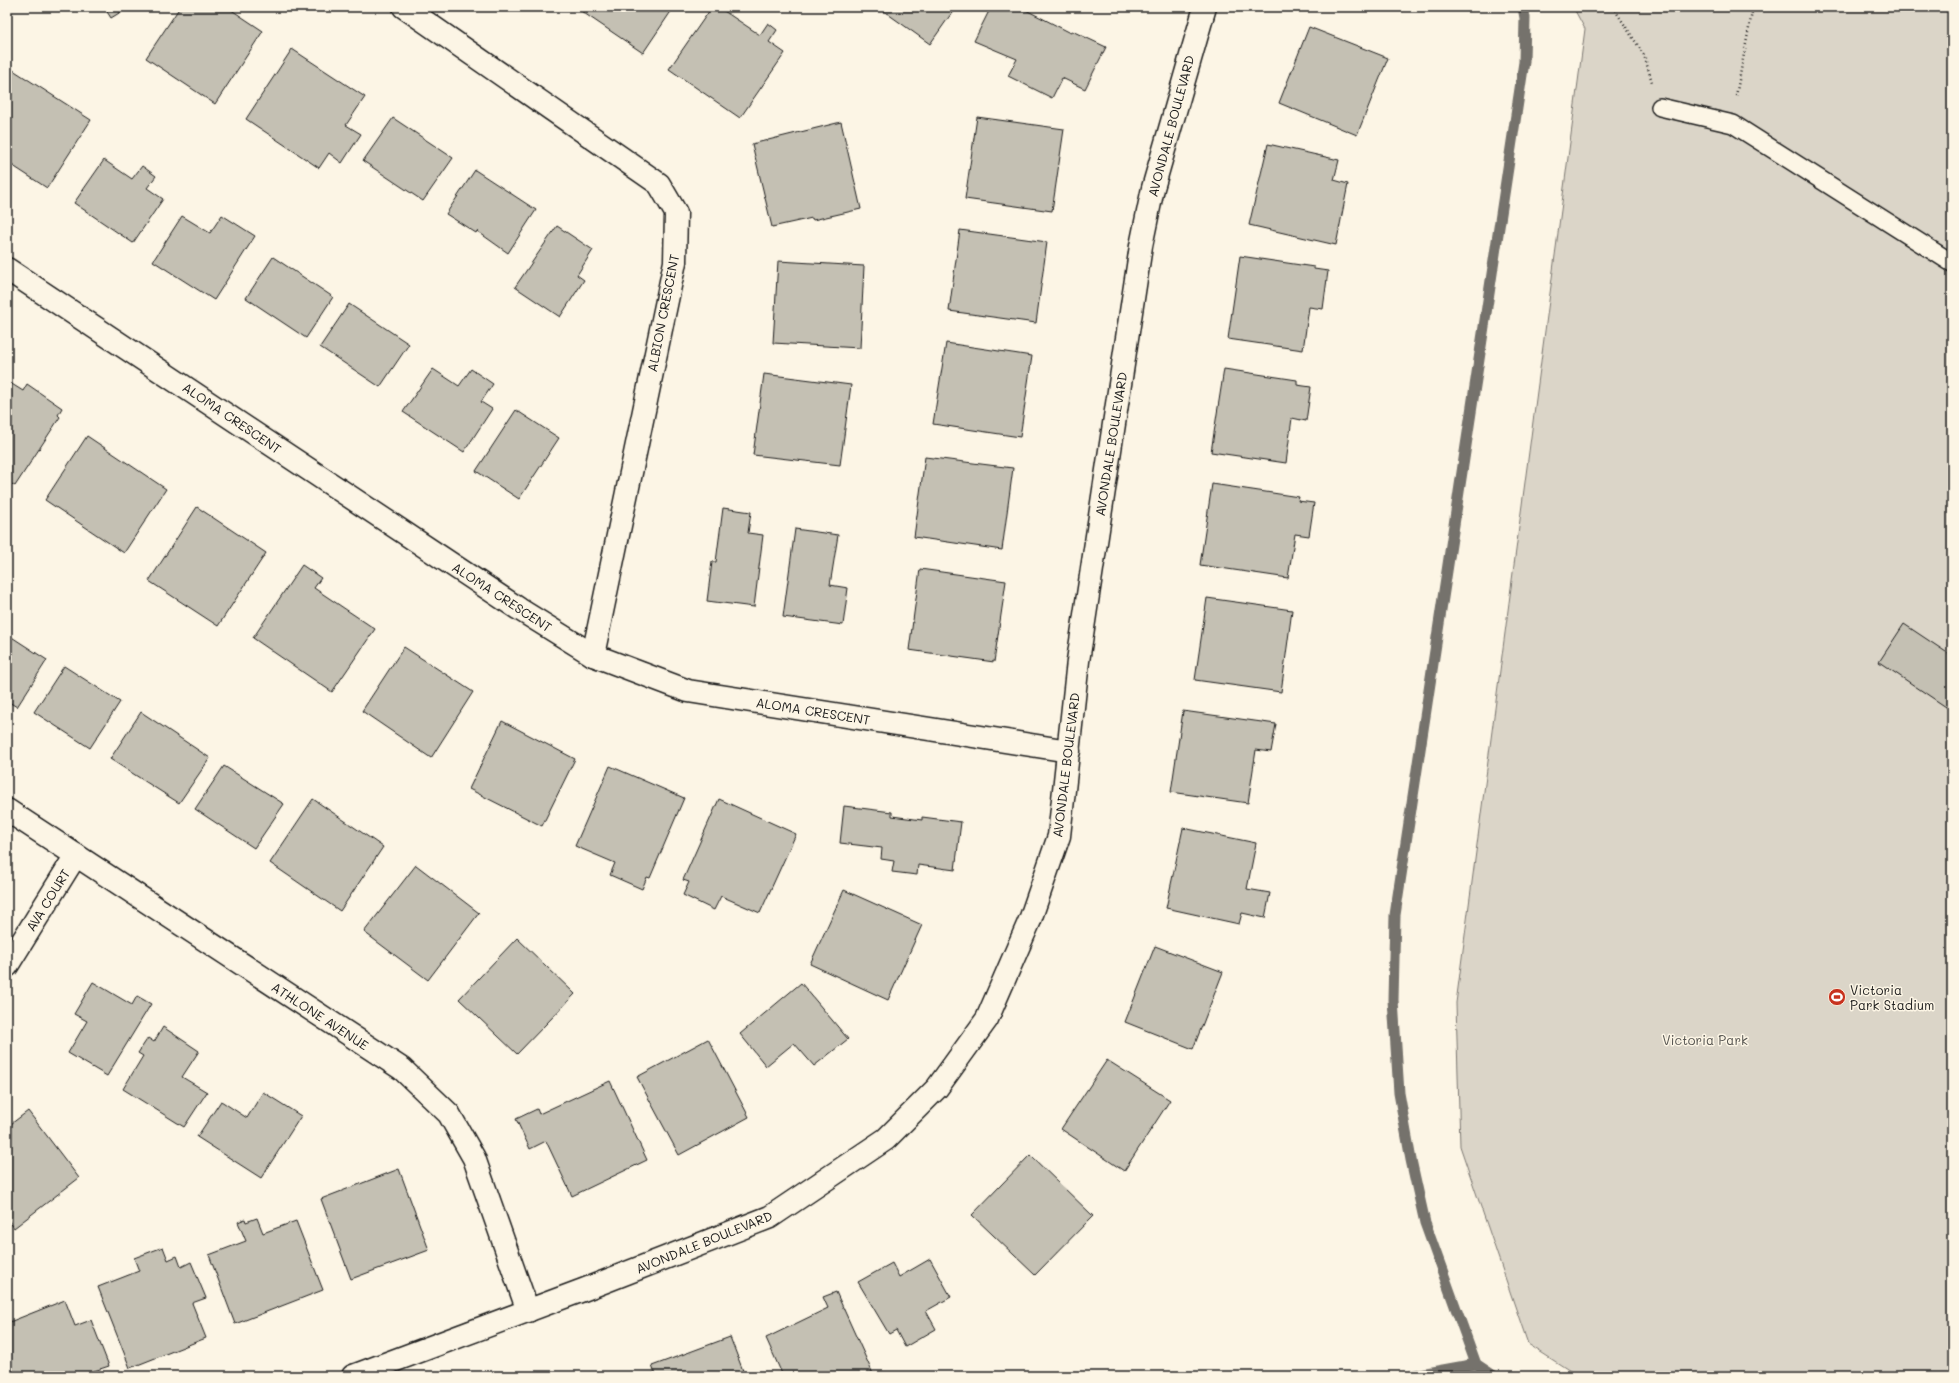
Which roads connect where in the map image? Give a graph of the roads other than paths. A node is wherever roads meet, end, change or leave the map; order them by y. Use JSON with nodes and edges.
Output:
{"nodes":[{"id":1,"x":404,"y":7,"type":"edge"},
{"id":2,"x":1205,"y":7,"type":"edge"},
{"id":3,"x":1660,"y":107,"type":"road end"},
{"id":4,"x":1952,"y":263,"type":"edge"},
{"id":5,"x":7,"y":269,"type":"edge"},
{"id":6,"x":593,"y":655,"type":"junction"},
{"id":7,"x":1069,"y":751,"type":"junction"},
{"id":8,"x":7,"y":810,"type":"edge"},
{"id":9,"x":76,"y":855,"type":"junction"},
{"id":10,"x":7,"y":966,"type":"edge"},
{"id":11,"x":528,"y":1311,"type":"junction"},
{"id":12,"x":353,"y":1376,"type":"edge"}],
"edges":[{"from":1,"to":6,"type":"street","name":"ALBION CRESCENT"},
{"from":2,"to":7,"type":"street","name":"AVONDALE BOULEVARD"},
{"from":3,"to":4,"type":"lane"},
{"from":5,"to":6,"type":"street","name":"ALOMA CRESCENT"},
{"from":6,"to":7,"type":"street","name":"ALOMA CRESCENT"},
{"from":7,"to":11,"type":"street","name":"AVONDALE BOULEVARD"},
{"from":8,"to":9,"type":"street","name":"ATHLONE AVENUE"},
{"from":9,"to":10,"type":"street","name":"AVA COURT"},
{"from":9,"to":11,"type":"street","name":"ATHLONE AVENUE"},
{"from":11,"to":12,"type":"street","name":"AVONDALE BOULEVARD"}]}
